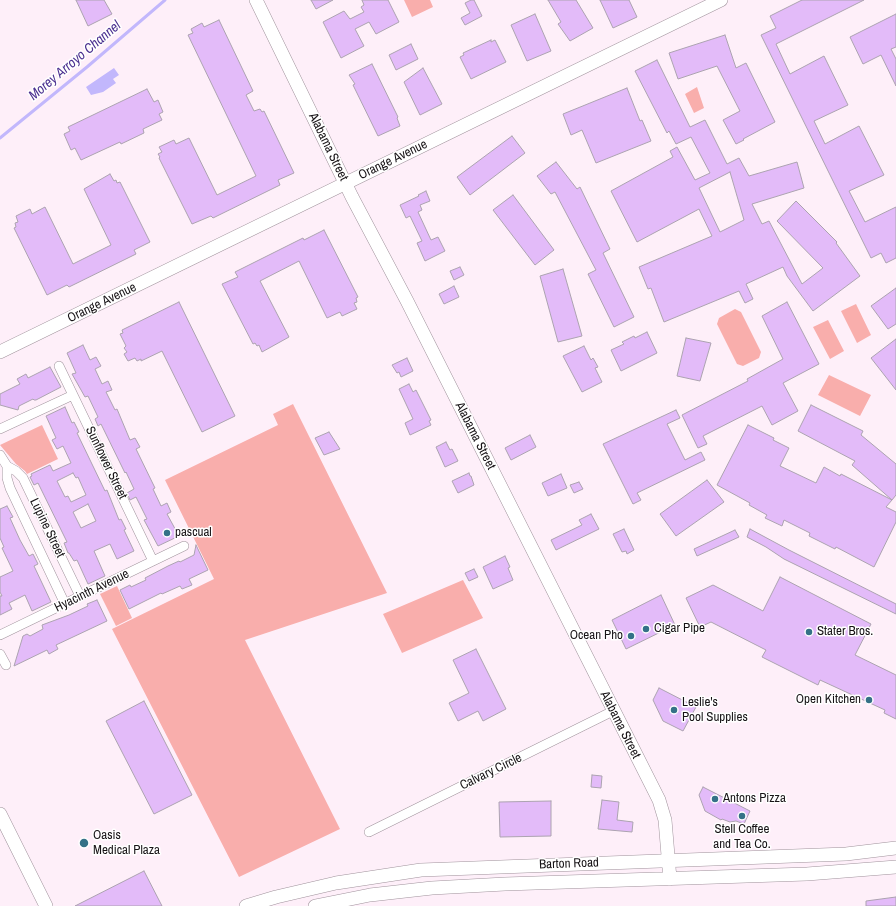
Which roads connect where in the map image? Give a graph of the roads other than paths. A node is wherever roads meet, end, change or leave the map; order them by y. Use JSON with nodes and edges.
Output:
{"nodes":[{"id":1,"x":256,"y":0,"type":"edge"},
{"id":2,"x":721,"y":0,"type":"edge"},
{"id":3,"x":345,"y":182,"type":"junction"},
{"id":4,"x":0,"y":352,"type":"edge"},
{"id":5,"x":59,"y":366,"type":"dead end"},
{"id":6,"x":73,"y":395,"type":"junction"},
{"id":7,"x":0,"y":429,"type":"edge"},
{"id":8,"x":0,"y":456,"type":"edge"},
{"id":9,"x":7,"y":466,"type":"junction"},
{"id":10,"x":184,"y":546,"type":"dead end"},
{"id":11,"x":153,"y":561,"type":"junction"},
{"id":12,"x":80,"y":596,"type":"junction"},
{"id":13,"x":65,"y":604,"type":"junction"},
{"id":14,"x":0,"y":635,"type":"edge"},
{"id":15,"x":0,"y":654,"type":"edge"},
{"id":16,"x":6,"y":665,"type":"dead end"},
{"id":17,"x":613,"y":712,"type":"junction"},
{"id":18,"x":0,"y":814,"type":"edge"},
{"id":19,"x":369,"y":832,"type":"dead end"},
{"id":20,"x":896,"y":848,"type":"edge"},
{"id":21,"x":669,"y":861,"type":"junction"},
{"id":22,"x":896,"y":867,"type":"edge"},
{"id":23,"x":670,"y":879,"type":"junction"},
{"id":24,"x":277,"y":902,"type":"edge"},
{"id":25,"x":46,"y":906,"type":"edge"},
{"id":26,"x":246,"y":906,"type":"edge"},
{"id":27,"x":315,"y":906,"type":"edge"}],
"edges":[{"from":1,"to":3,"type":"main road","name":"Alabama Street"},
{"from":2,"to":3,"type":"main road","name":"Orange Avenue"},
{"from":3,"to":4,"type":"main road","name":"Orange Avenue"},
{"from":3,"to":17,"type":"main road","name":"Alabama Street"},
{"from":5,"to":6,"type":"street","name":"Sunflower Street"},
{"from":6,"to":7,"type":"street"},
{"from":6,"to":11,"type":"street","name":"Sunflower Street"},
{"from":8,"to":9,"type":"street","name":"Lupine Street"},
{"from":9,"to":12,"type":"street","name":"Lupine Street"},
{"from":9,"to":13,"type":"street","name":"Lupine Street"},
{"from":10,"to":11,"type":"street","name":"Hyacinth Avenue"},
{"from":11,"to":12,"type":"street","name":"Hyacinth Avenue"},
{"from":12,"to":13,"type":"street","name":"Hyacinth Avenue"},
{"from":13,"to":14,"type":"street","name":"Hyacinth Avenue"},
{"from":15,"to":16,"type":"street"},
{"from":17,"to":19,"type":"street","name":"Calvary Circle"},
{"from":17,"to":21,"type":"main road","name":"Alabama Street"},
{"from":18,"to":25,"type":"main road"},
{"from":20,"to":21,"type":"main road","name":"Barton Road"},
{"from":21,"to":23,"type":"main road","name":"Alabama Street"},
{"from":21,"to":24,"type":"main road","name":"Barton Road"},
{"from":22,"to":23,"type":"main road","name":"Barton Road"},
{"from":23,"to":27,"type":"main road","name":"Barton Road"},
{"from":24,"to":26,"type":"main road","name":"Barton Road"}]}
